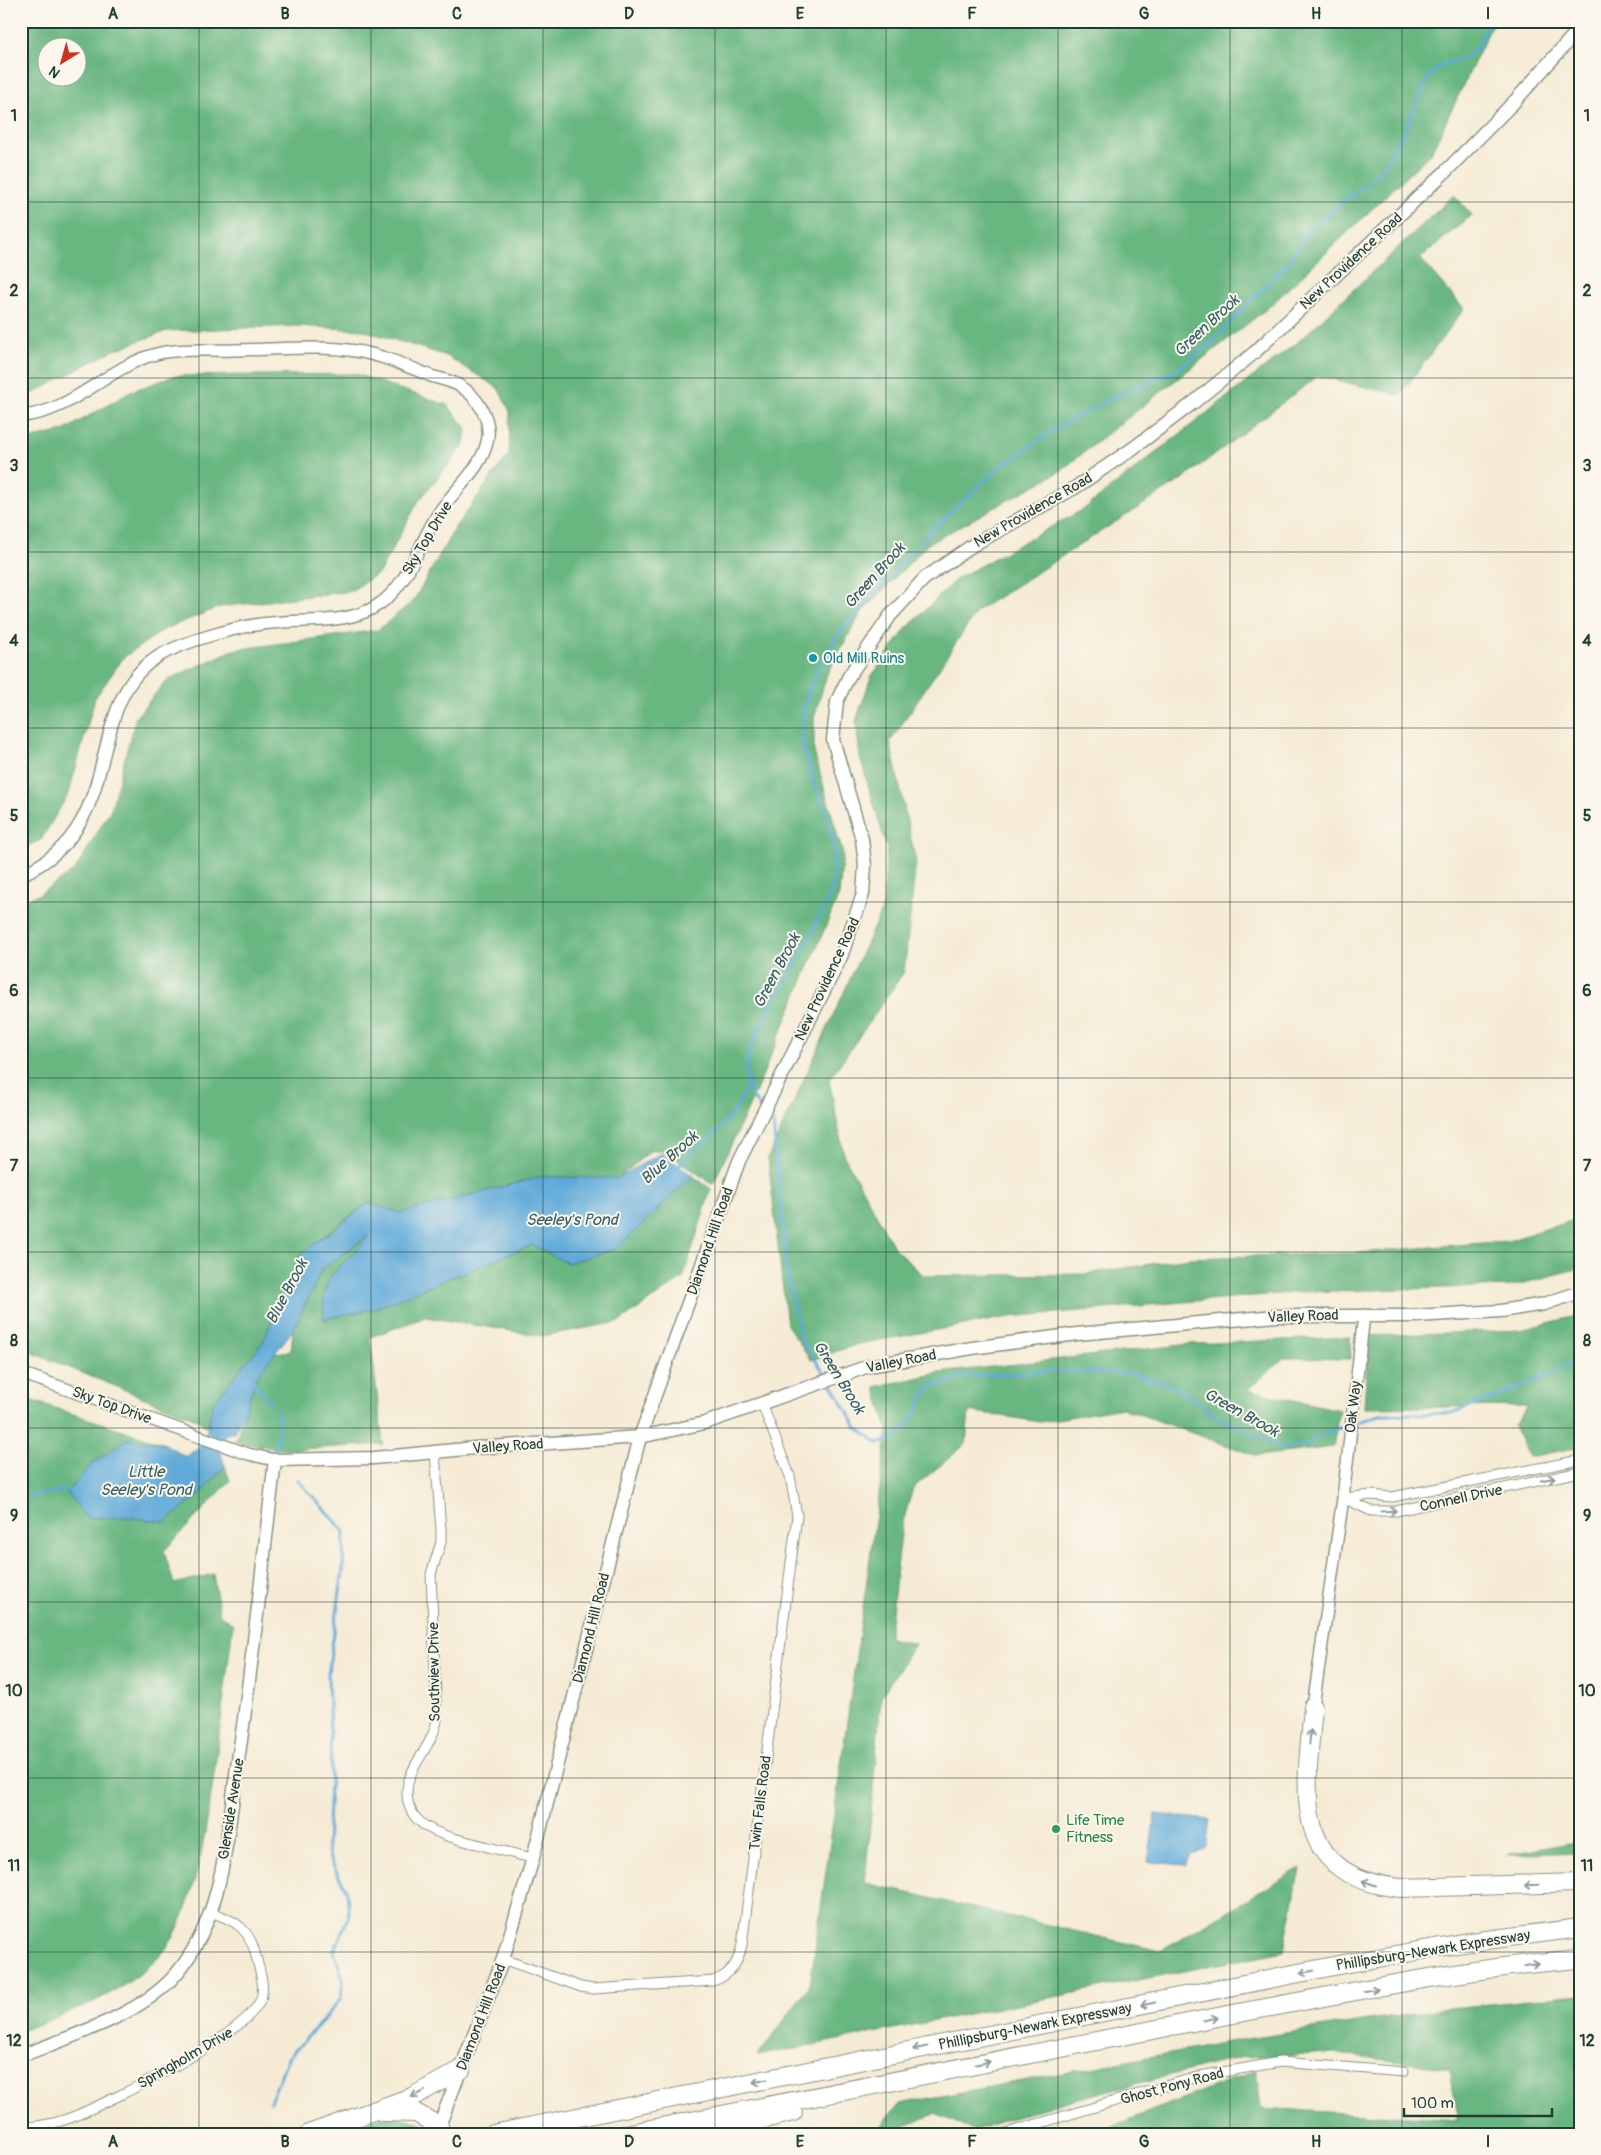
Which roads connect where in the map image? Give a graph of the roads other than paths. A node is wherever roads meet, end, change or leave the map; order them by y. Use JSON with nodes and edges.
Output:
{"nodes":[{"id":1,"x":1580,"y":28,"type":"edge"},
{"id":2,"x":21,"y":416,"type":"edge"},
{"id":3,"x":21,"y":876,"type":"edge"},
{"id":4,"x":756,"y":1125,"type":"joint"},
{"id":5,"x":1580,"y":1292,"type":"edge"},
{"id":6,"x":1364,"y":1315,"type":"junction"},
{"id":7,"x":21,"y":1373,"type":"edge"},
{"id":8,"x":762,"y":1404,"type":"junction"},
{"id":9,"x":203,"y":1437,"type":"joint"},
{"id":10,"x":640,"y":1437,"type":"junction"},
{"id":11,"x":435,"y":1453,"type":"junction"},
{"id":12,"x":276,"y":1460,"type":"junction"},
{"id":13,"x":1580,"y":1460,"type":"edge"},
{"id":14,"x":1580,"y":1472,"type":"edge"},
{"id":15,"x":1343,"y":1498,"type":"junction"},
{"id":16,"x":1313,"y":1707,"type":"joint"},
{"id":17,"x":533,"y":1858,"type":"junction"},
{"id":18,"x":1580,"y":1883,"type":"edge"},
{"id":19,"x":210,"y":1912,"type":"junction"},
{"id":20,"x":1580,"y":1928,"type":"edge"},
{"id":21,"x":503,"y":1959,"type":"junction"},
{"id":22,"x":1580,"y":1959,"type":"edge"},
{"id":23,"x":21,"y":2056,"type":"edge"},
{"id":24,"x":460,"y":2070,"type":"junction"},
{"id":25,"x":1404,"y":2072,"type":"dead end"},
{"id":26,"x":863,"y":2087,"type":"junction"},
{"id":27,"x":369,"y":2114,"type":"junction"},
{"id":28,"x":21,"y":2127,"type":"edge"},
{"id":29,"x":437,"y":2130,"type":"edge"},
{"id":30,"x":309,"y":2134,"type":"edge"},
{"id":31,"x":493,"y":2134,"type":"edge"},
{"id":32,"x":626,"y":2134,"type":"edge"},
{"id":33,"x":703,"y":2134,"type":"edge"},
{"id":34,"x":1003,"y":2134,"type":"edge"}],
"edges":[{"from":1,"to":4,"type":"main road","name":"New Providence Road"},
{"from":2,"to":3,"type":"street","name":"Sky Top Drive"},
{"from":4,"to":10,"type":"main road","name":"Diamond Hill Road"},
{"from":5,"to":6,"type":"main road","name":"Valley Road"},
{"from":6,"to":8,"type":"main road","name":"Valley Road"},
{"from":6,"to":15,"type":"street","name":"Oak Way"},
{"from":7,"to":9,"type":"street","name":"Sky Top Drive"},
{"from":8,"to":10,"type":"main road","name":"Valley Road"},
{"from":8,"to":21,"type":"street","name":"Twin Falls Road"},
{"from":9,"to":12,"type":"street","name":"Valley Road"},
{"from":10,"to":11,"type":"main road","name":"Valley Road"},
{"from":10,"to":17,"type":"main road","name":"Diamond Hill Road"},
{"from":11,"to":12,"type":"main road","name":"Valley Road"},
{"from":11,"to":17,"type":"street","name":"Southview Drive"},
{"from":12,"to":19,"type":"main road","name":"Glenside Avenue"},
{"from":13,"to":15,"type":"street","name":"Connell Drive"},
{"from":15,"to":14,"type":"street","name":"Connell Drive","one_way":true},
{"from":15,"to":16,"type":"street"},
{"from":18,"to":16,"type":"highway","one_way":true},
{"from":17,"to":21,"type":"main road","name":"Diamond Hill Road"},
{"from":19,"to":23,"type":"main road","name":"Glenside Avenue"},
{"from":19,"to":28,"type":"street","name":"Springholm Drive"},
{"from":20,"to":31,"type":"highway","name":"Phillipsburg-Newark Expressway","one_way":true},
{"from":21,"to":24,"type":"main road","name":"Diamond Hill Road"},
{"from":26,"to":22,"type":"highway","name":"Phillipsburg-Newark Expressway","one_way":true},
{"from":24,"to":27,"type":"highway","one_way":true},
{"from":24,"to":29,"type":"main road","name":"Diamond Hill Road"},
{"from":25,"to":34,"type":"street","name":"Ghost Pony Road"},
{"from":26,"to":32,"type":"highway","name":"Phillipsburg-Newark Expressway"},
{"from":26,"to":33,"type":"highway"},
{"from":27,"to":29,"type":"highway"},
{"from":27,"to":30,"type":"highway"}]}
